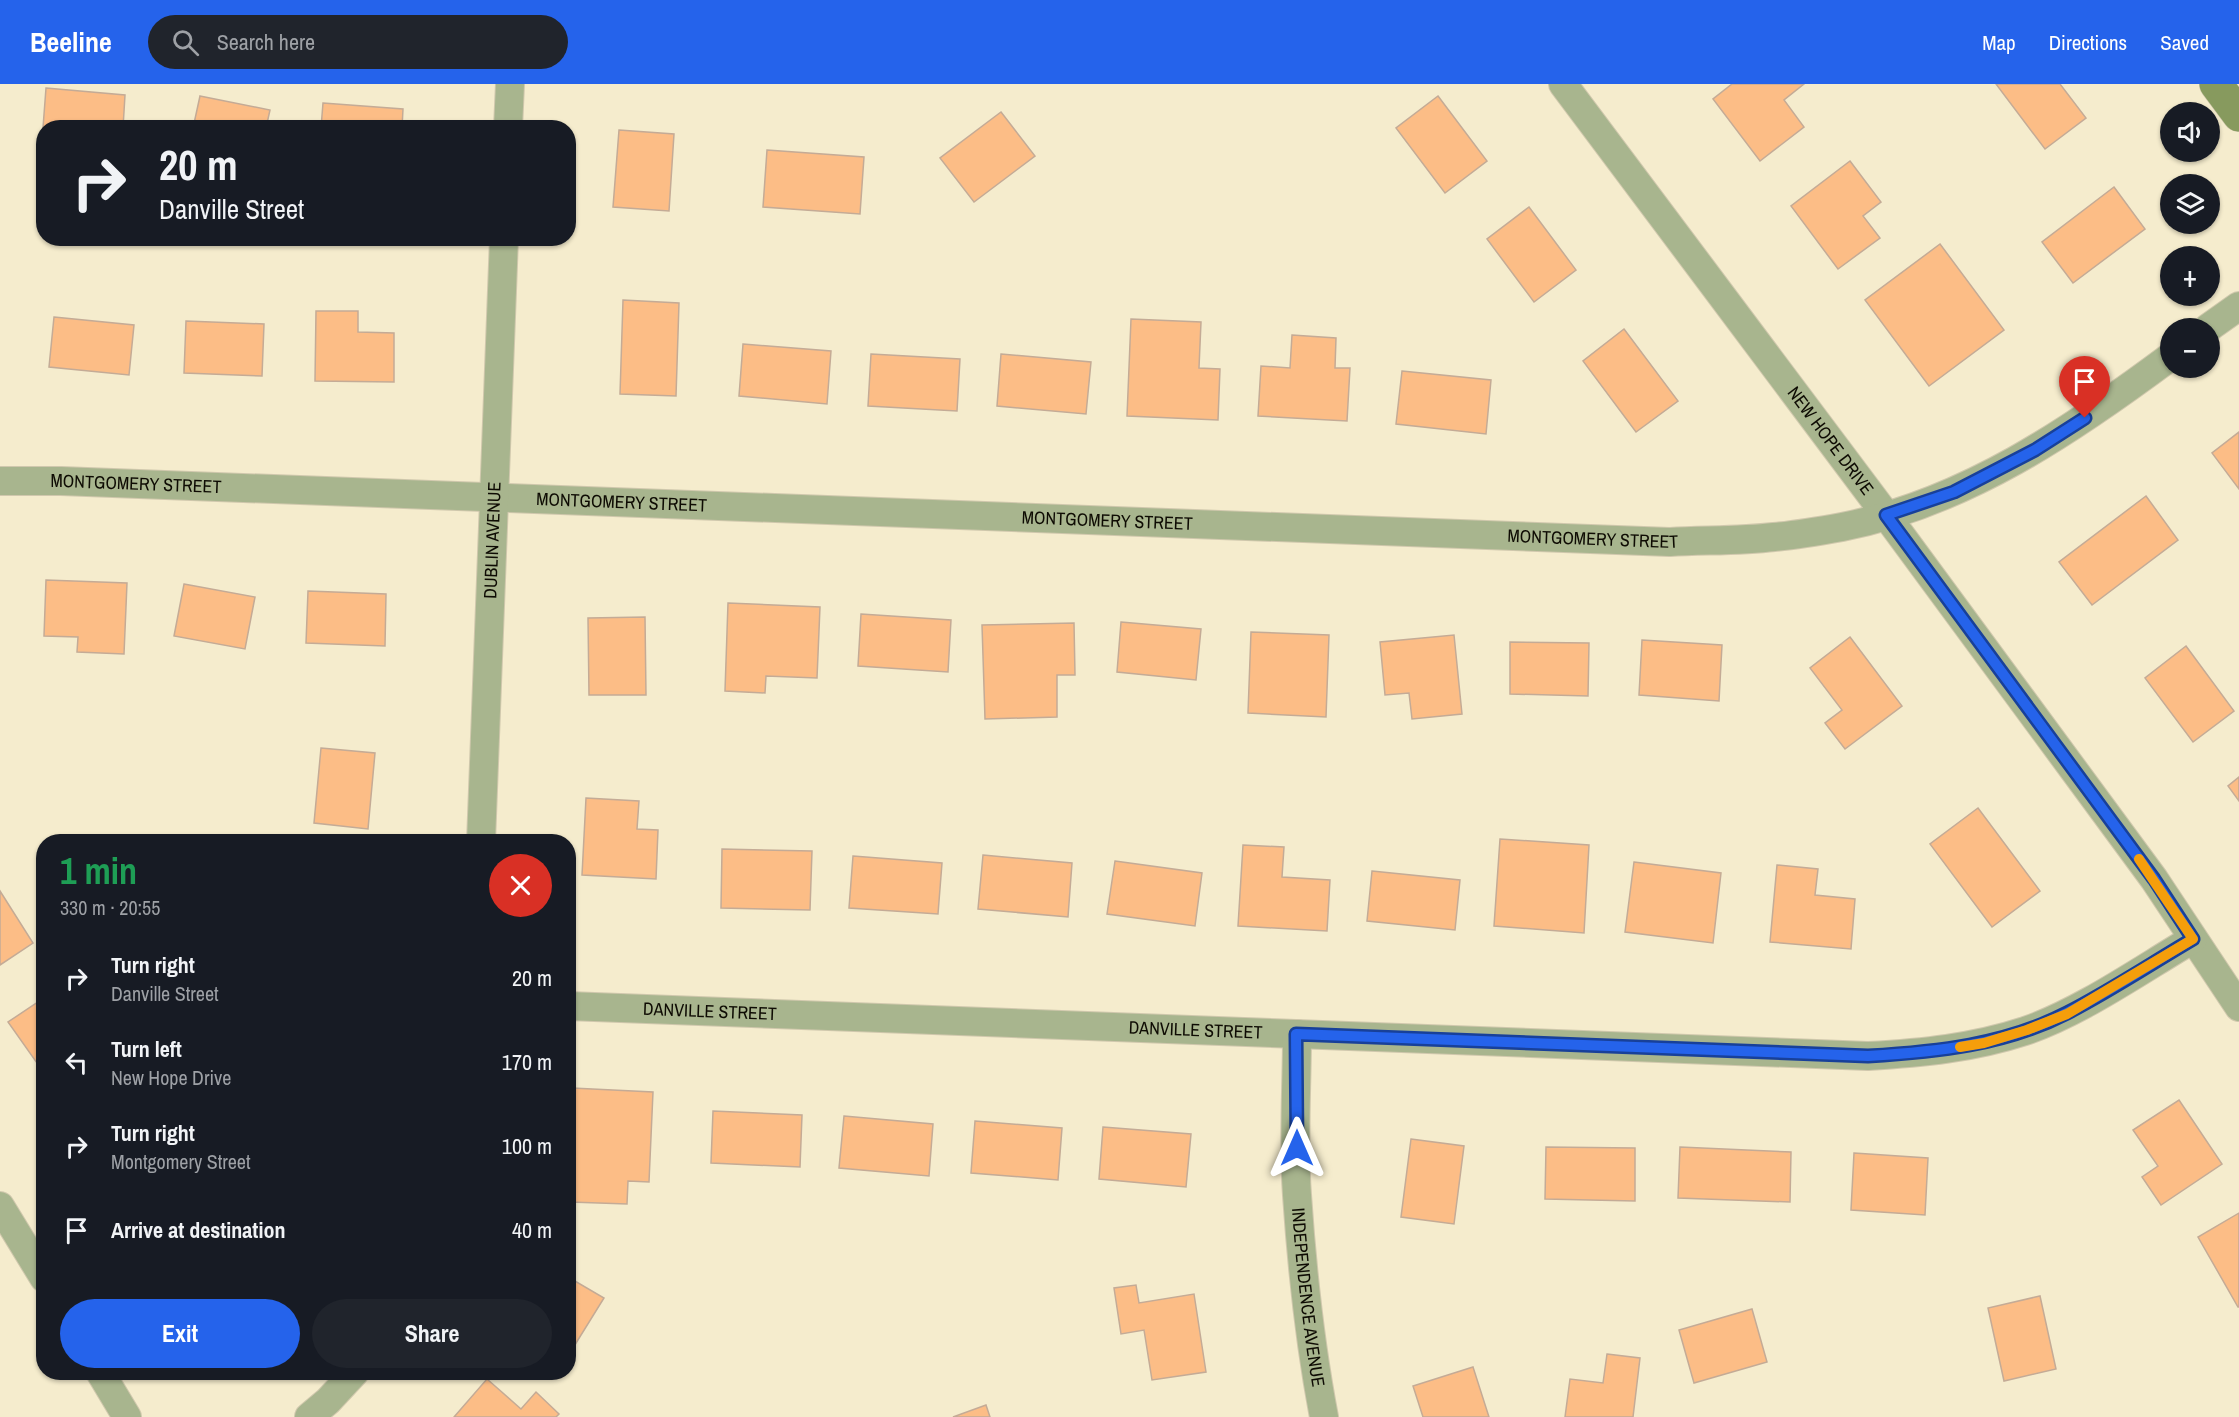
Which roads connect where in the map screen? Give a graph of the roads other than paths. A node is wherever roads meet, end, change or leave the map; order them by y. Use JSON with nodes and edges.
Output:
{"nodes":[{"id":1,"x":510,"y":84,"type":"edge"},
{"id":2,"x":1563,"y":84,"type":"edge"},
{"id":3,"x":2216,"y":84,"type":"edge"},
{"id":4,"x":2239,"y":115,"type":"edge"},
{"id":5,"x":508,"y":120,"type":"edge"},
{"id":6,"x":504,"y":246,"type":"edge"},
{"id":7,"x":2239,"y":306,"type":"edge"},
{"id":8,"x":2220,"y":319,"type":"edge"},
{"id":9,"x":2160,"y":364,"type":"edge"},
{"id":10,"x":0,"y":481,"type":"edge"},
{"id":11,"x":494,"y":497,"type":"junction"},
{"id":12,"x":1886,"y":515,"type":"junction"},
{"id":13,"x":481,"y":834,"type":"edge"},
{"id":14,"x":2193,"y":939,"type":"junction"},
{"id":15,"x":576,"y":1006,"type":"edge"},
{"id":16,"x":2239,"y":1007,"type":"edge"},
{"id":17,"x":1296,"y":1034,"type":"junction"},
{"id":18,"x":0,"y":1206,"type":"edge"},
{"id":19,"x":36,"y":1265,"type":"edge"},
{"id":20,"x":105,"y":1380,"type":"edge"},
{"id":21,"x":348,"y":1380,"type":"edge"},
{"id":22,"x":127,"y":1417,"type":"edge"},
{"id":23,"x":309,"y":1417,"type":"edge"},
{"id":24,"x":1324,"y":1417,"type":"edge"}],
"edges":[{"from":1,"to":5,"type":"street"},
{"from":2,"to":12,"type":"street","name":"NEW HOPE DRIVE"},
{"from":3,"to":4,"type":"main road"},
{"from":6,"to":11,"type":"street","name":"DUBLIN AVENUE"},
{"from":7,"to":8,"type":"street"},
{"from":9,"to":12,"type":"street","name":"MONTGOMERY STREET"},
{"from":10,"to":11,"type":"street","name":"MONTGOMERY STREET"},
{"from":11,"to":12,"type":"street","name":"MONTGOMERY STREET"},
{"from":11,"to":13,"type":"street","name":"DUBLIN AVENUE"},
{"from":12,"to":14,"type":"street","name":"NEW HOPE DRIVE"},
{"from":14,"to":16,"type":"street","name":"NEW HOPE DRIVE"},
{"from":14,"to":17,"type":"street","name":"DANVILLE STREET"},
{"from":15,"to":17,"type":"street","name":"DANVILLE STREET"},
{"from":17,"to":24,"type":"street","name":"INDEPENDENCE AVENUE"},
{"from":18,"to":19,"type":"street"},
{"from":20,"to":22,"type":"street"},
{"from":21,"to":23,"type":"street"}]}
